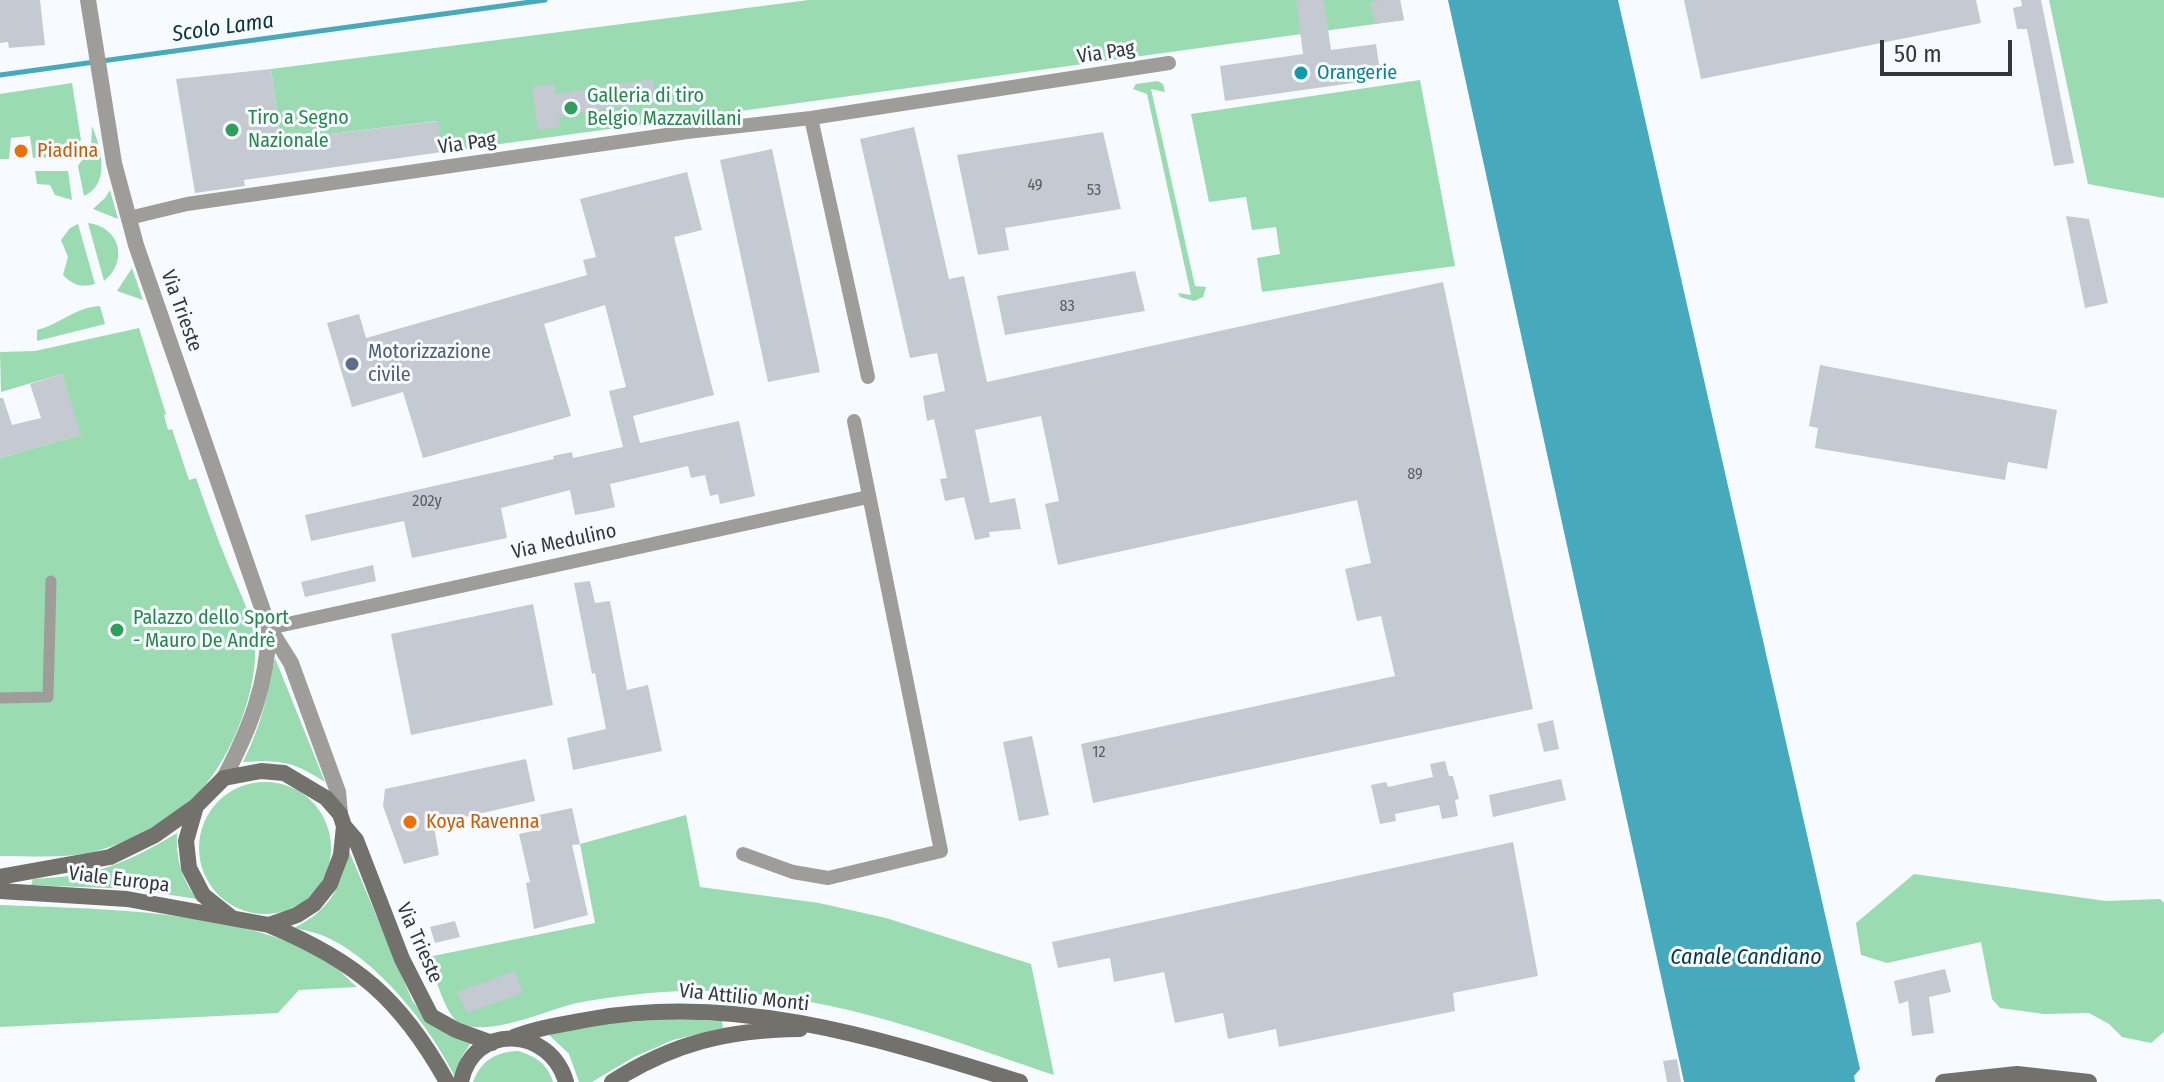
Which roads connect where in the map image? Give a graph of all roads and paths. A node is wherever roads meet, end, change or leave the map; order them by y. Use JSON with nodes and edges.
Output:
{"nodes":[{"id":1,"x":88,"y":0,"type":"edge"},
{"id":2,"x":1169,"y":63,"type":"dead end"},
{"id":3,"x":811,"y":118,"type":"junction"},
{"id":4,"x":129,"y":218,"type":"junction"},
{"id":5,"x":868,"y":377,"type":"dead end"},
{"id":6,"x":854,"y":421,"type":"dead end"},
{"id":7,"x":868,"y":497,"type":"junction"},
{"id":8,"x":51,"y":581,"type":"dead end"},
{"id":9,"x":269,"y":628,"type":"junction"},
{"id":10,"x":0,"y":698,"type":"edge"},
{"id":11,"x":224,"y":778,"type":"junction"},
{"id":12,"x":196,"y":806,"type":"junction"},
{"id":13,"x":342,"y":820,"type":"junction"},
{"id":14,"x":743,"y":854,"type":"dead end"},
{"id":15,"x":0,"y":877,"type":"edge"},
{"id":16,"x":0,"y":891,"type":"edge"},
{"id":17,"x":232,"y":918,"type":"junction"},
{"id":18,"x":269,"y":925,"type":"junction"},
{"id":19,"x":827,"y":1028,"type":"junction"},
{"id":20,"x":514,"y":1037,"type":"junction"},
{"id":21,"x":492,"y":1043,"type":"junction"},
{"id":22,"x":447,"y":1082,"type":"edge"},
{"id":23,"x":461,"y":1082,"type":"edge"},
{"id":24,"x":566,"y":1082,"type":"edge"},
{"id":25,"x":612,"y":1082,"type":"edge"},
{"id":26,"x":1020,"y":1082,"type":"edge"},
{"id":27,"x":1943,"y":1082,"type":"edge"},
{"id":28,"x":2089,"y":1082,"type":"edge"}],
"edges":[{"from":1,"to":4,"type":"street","name":"Via Trieste"},
{"from":2,"to":3,"type":"street","name":"Via Pag"},
{"from":3,"to":4,"type":"street","name":"Via Pag"},
{"from":3,"to":5,"type":"street"},
{"from":4,"to":9,"type":"street","name":"Via Trieste"},
{"from":6,"to":7,"type":"street"},
{"from":7,"to":9,"type":"street","name":"Via Medulino"},
{"from":7,"to":14,"type":"street"},
{"from":8,"to":10,"type":"street"},
{"from":9,"to":11,"type":"street","name":"Via Trieste"},
{"from":9,"to":13,"type":"street","name":"Via Trieste"},
{"from":11,"to":12,"type":"main road"},
{"from":11,"to":13,"type":"main road"},
{"from":12,"to":15,"type":"main road","name":"Viale Europa"},
{"from":12,"to":17,"type":"main road"},
{"from":13,"to":18,"type":"main road"},
{"from":13,"to":21,"type":"main road","name":"Via Trieste"},
{"from":16,"to":17,"type":"main road","name":"Viale Europa"},
{"from":17,"to":18,"type":"main road"},
{"from":18,"to":22,"type":"main road"},
{"from":19,"to":20,"type":"main road","name":"Via Attilio Monti"},
{"from":19,"to":25,"type":"main road","name":"Via Attilio Monti"},
{"from":19,"to":26,"type":"main road","name":"Via Attilio Monti"},
{"from":20,"to":21,"type":"main road","name":"Via Attilio Monti"},
{"from":20,"to":24,"type":"main road"},
{"from":21,"to":23,"type":"main road"},
{"from":27,"to":28,"type":"main road"}]}
